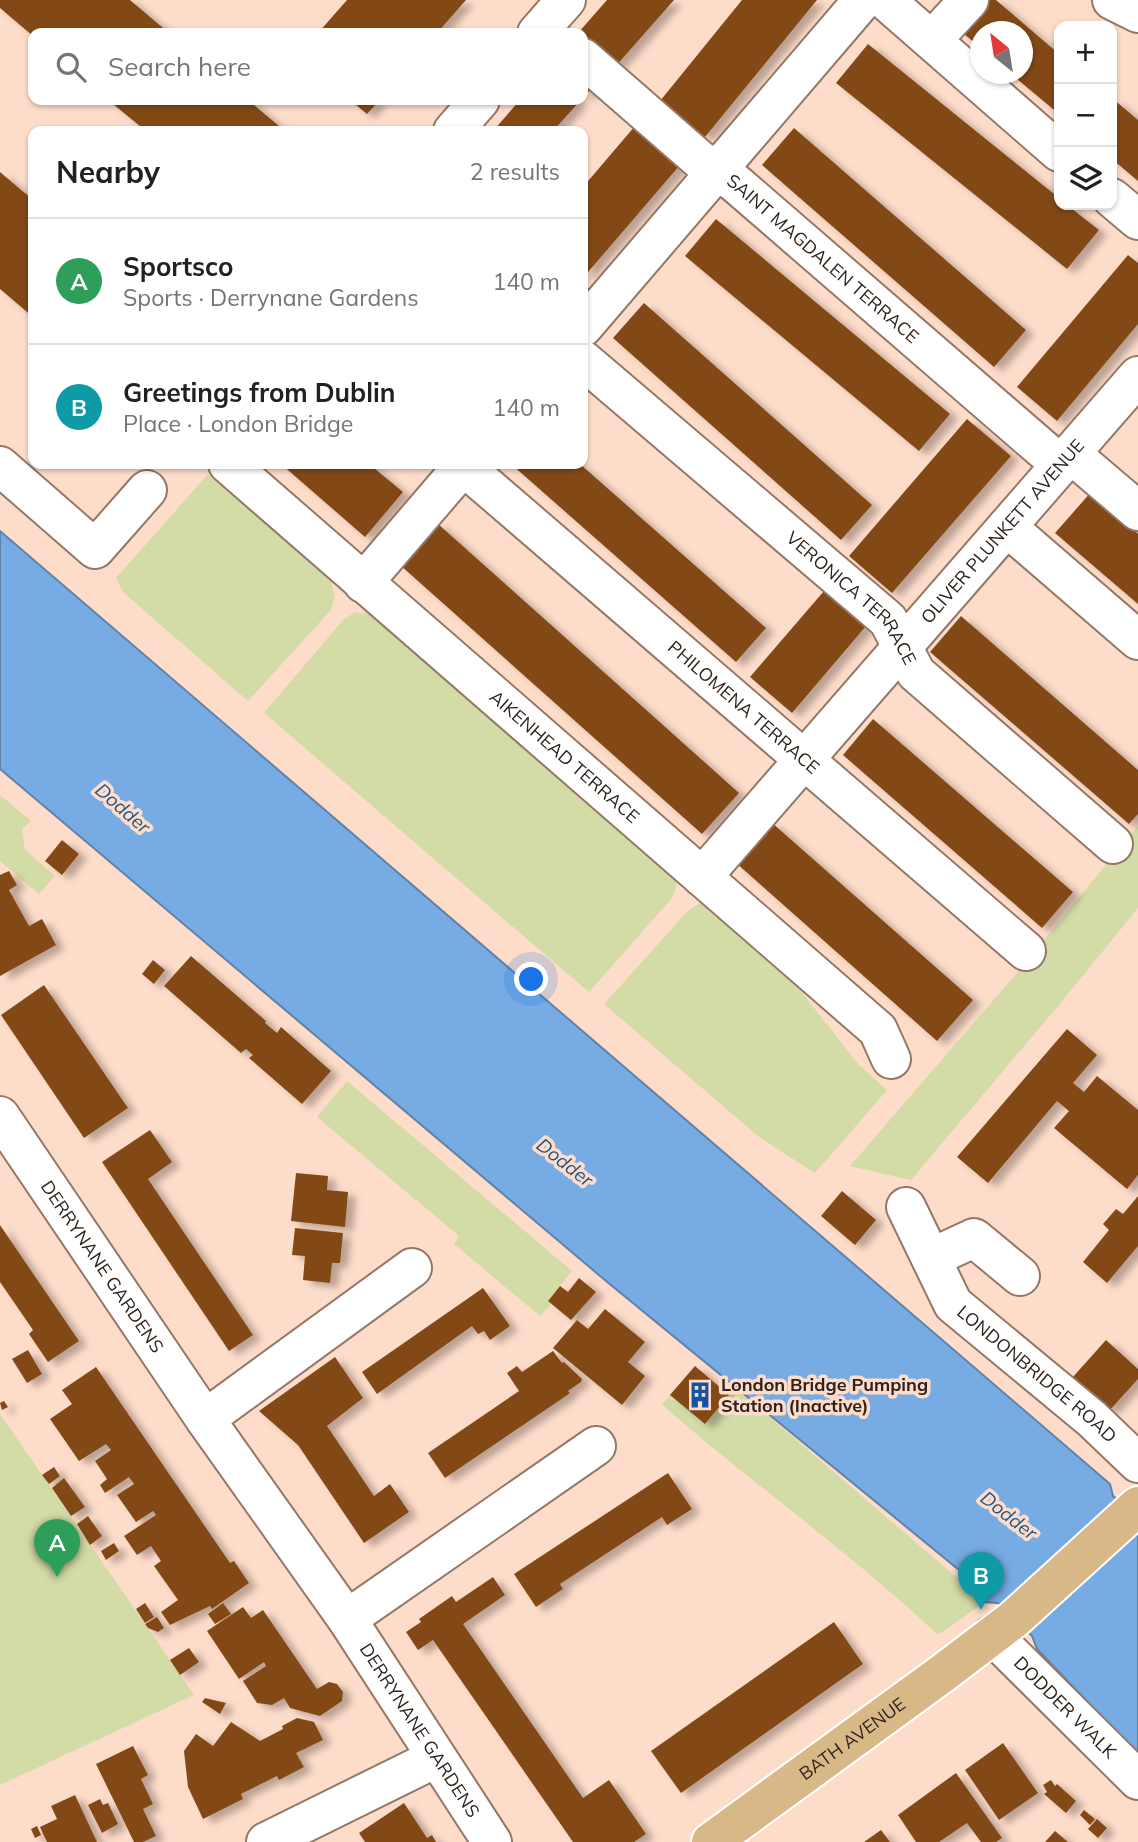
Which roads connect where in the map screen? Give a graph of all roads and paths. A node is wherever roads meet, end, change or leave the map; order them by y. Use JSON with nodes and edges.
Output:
{"nodes":[{"id":1,"x":863,"y":0,"type":"edge"},
{"id":2,"x":885,"y":0,"type":"edge"},
{"id":3,"x":969,"y":0,"type":"edge"},
{"id":4,"x":1112,"y":0,"type":"edge"},
{"id":5,"x":1138,"y":13,"type":"edge"},
{"id":6,"x":932,"y":40,"type":"junction"},
{"id":7,"x":588,"y":62,"type":"edge"},
{"id":8,"x":476,"y":105,"type":"edge"},
{"id":9,"x":457,"y":126,"type":"edge"},
{"id":10,"x":1054,"y":148,"type":"edge"},
{"id":11,"x":717,"y":171,"type":"junction"},
{"id":12,"x":1117,"y":202,"type":"edge"},
{"id":13,"x":1138,"y":220,"type":"edge"},
{"id":14,"x":588,"y":321,"type":"edge"},
{"id":15,"x":588,"y":364,"type":"edge"},
{"id":16,"x":1138,"y":376,"type":"edge"},
{"id":17,"x":1066,"y":459,"type":"junction"},
{"id":18,"x":0,"y":466,"type":"edge"},
{"id":19,"x":234,"y":469,"type":"edge"},
{"id":20,"x":459,"y":469,"type":"edge"},
{"id":21,"x":469,"y":469,"type":"edge"},
{"id":22,"x":147,"y":489,"type":"dead end"},
{"id":23,"x":1138,"y":511,"type":"edge"},
{"id":24,"x":1007,"y":527,"type":"junction"},
{"id":25,"x":363,"y":583,"type":"junction"},
{"id":26,"x":1138,"y":640,"type":"edge"},
{"id":27,"x":901,"y":647,"type":"junction"},
{"id":28,"x":804,"y":760,"type":"junction"},
{"id":29,"x":1113,"y":844,"type":"dead end"},
{"id":30,"x":702,"y":877,"type":"junction"},
{"id":31,"x":1026,"y":951,"type":"dead end"},
{"id":32,"x":891,"y":1059,"type":"dead end"},
{"id":33,"x":0,"y":1116,"type":"edge"},
{"id":34,"x":906,"y":1207,"type":"dead end"},
{"id":35,"x":930,"y":1258,"type":"junction"},
{"id":36,"x":412,"y":1268,"type":"dead end"},
{"id":37,"x":1020,"y":1276,"type":"dead end"},
{"id":38,"x":205,"y":1419,"type":"junction"},
{"id":39,"x":596,"y":1447,"type":"dead end"},
{"id":40,"x":1138,"y":1463,"type":"edge"},
{"id":41,"x":1138,"y":1506,"type":"edge"},
{"id":42,"x":347,"y":1619,"type":"junction"},
{"id":43,"x":1003,"y":1627,"type":"junction"},
{"id":44,"x":436,"y":1759,"type":"junction"},
{"id":45,"x":1138,"y":1780,"type":"edge"},
{"id":46,"x":266,"y":1842,"type":"edge"},
{"id":47,"x":492,"y":1842,"type":"edge"},
{"id":48,"x":711,"y":1842,"type":"edge"}],
"edges":[{"from":1,"to":11,"type":"street"},
{"from":2,"to":6,"type":"street"},
{"from":3,"to":6,"type":"street"},
{"from":4,"to":5,"type":"street"},
{"from":6,"to":10,"type":"street"},
{"from":7,"to":11,"type":"street","name":"SAINT MAGDALEN TERRACE"},
{"from":8,"to":9,"type":"street"},
{"from":11,"to":14,"type":"street"},
{"from":11,"to":17,"type":"street","name":"SAINT MAGDALEN TERRACE"},
{"from":12,"to":13,"type":"street"},
{"from":15,"to":27,"type":"street","name":"VERONICA TERRACE"},
{"from":16,"to":17,"type":"street","name":"OLIVER PLUNKETT AVENUE"},
{"from":17,"to":23,"type":"street","name":"SAINT MAGDALEN TERRACE"},
{"from":17,"to":24,"type":"street","name":"OLIVER PLUNKETT AVENUE"},
{"from":18,"to":22,"type":"street"},
{"from":19,"to":25,"type":"street","name":"AIKENHEAD TERRACE"},
{"from":20,"to":25,"type":"street"},
{"from":21,"to":28,"type":"street","name":"PHILOMENA TERRACE"},
{"from":24,"to":26,"type":"street"},
{"from":24,"to":27,"type":"street","name":"OLIVER PLUNKETT AVENUE"},
{"from":25,"to":30,"type":"street","name":"AIKENHEAD TERRACE"},
{"from":27,"to":28,"type":"street","name":"OLIVER PLUNKETT AVENUE"},
{"from":27,"to":29,"type":"street","name":"VERONICA TERRACE"},
{"from":28,"to":30,"type":"street","name":"OLIVER PLUNKETT AVENUE"},
{"from":28,"to":31,"type":"street","name":"PHILOMENA TERRACE"},
{"from":30,"to":32,"type":"street","name":"AIKENHEAD TERRACE"},
{"from":33,"to":38,"type":"street","name":"DERRYNANE GARDENS"},
{"from":34,"to":35,"type":"street","name":"LONDONBRIDGE ROAD"},
{"from":35,"to":37,"type":"street"},
{"from":35,"to":40,"type":"street","name":"LONDONBRIDGE ROAD"},
{"from":36,"to":38,"type":"street"},
{"from":38,"to":42,"type":"street","name":"DERRYNANE GARDENS"},
{"from":39,"to":42,"type":"street"},
{"from":41,"to":43,"type":"main road","name":"BATH AVENUE"},
{"from":42,"to":44,"type":"street","name":"DERRYNANE GARDENS"},
{"from":43,"to":45,"type":"street","name":"DODDER WALK"},
{"from":43,"to":48,"type":"main road","name":"BATH AVENUE"},
{"from":44,"to":46,"type":"street"},
{"from":44,"to":47,"type":"street","name":"DERRYNANE GARDENS"}]}
